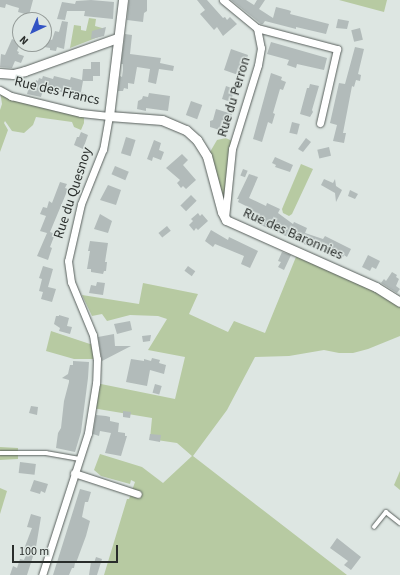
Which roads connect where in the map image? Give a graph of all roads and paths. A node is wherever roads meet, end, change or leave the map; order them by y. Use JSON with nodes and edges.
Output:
{"nodes":[{"id":1,"x":123,"y":0,"type":"edge"},
{"id":2,"x":223,"y":0,"type":"edge"},
{"id":3,"x":257,"y":28,"type":"junction"},
{"id":4,"x":118,"y":38,"type":"junction"},
{"id":5,"x":0,"y":74,"type":"edge"},
{"id":6,"x":0,"y":90,"type":"edge"},
{"id":7,"x":109,"y":116,"type":"junction"},
{"id":8,"x":320,"y":123,"type":"dead end"},
{"id":9,"x":225,"y":218,"type":"junction"},
{"id":10,"x":400,"y":302,"type":"edge"},
{"id":11,"x":0,"y":453,"type":"edge"},
{"id":12,"x":79,"y":459,"type":"junction"},
{"id":13,"x":74,"y":473,"type":"junction"},
{"id":14,"x":138,"y":494,"type":"dead end"},
{"id":15,"x":400,"y":523,"type":"edge"},
{"id":16,"x":374,"y":527,"type":"dead end"},
{"id":17,"x":42,"y":575,"type":"edge"}],
"edges":[{"from":1,"to":4,"type":"street","name":"Rue du Quesnoy"},
{"from":2,"to":3,"type":"street"},
{"from":3,"to":8,"type":"street"},
{"from":3,"to":9,"type":"street","name":"Rue du Perron"},
{"from":4,"to":5,"type":"street"},
{"from":4,"to":7,"type":"street","name":"Rue du Quesnoy"},
{"from":6,"to":7,"type":"street","name":"Rue des Francs"},
{"from":7,"to":9,"type":"street","name":"Rue des Baronnies"},
{"from":7,"to":12,"type":"street","name":"Rue du Quesnoy"},
{"from":9,"to":10,"type":"street","name":"Rue des Baronnies"},
{"from":11,"to":12,"type":"lane"},
{"from":12,"to":13,"type":"street","name":"Rue du Quesnoy"},
{"from":13,"to":14,"type":"street"},
{"from":13,"to":17,"type":"street","name":"Rue du Quesnoy"},
{"from":15,"to":16,"type":"lane"}]}
